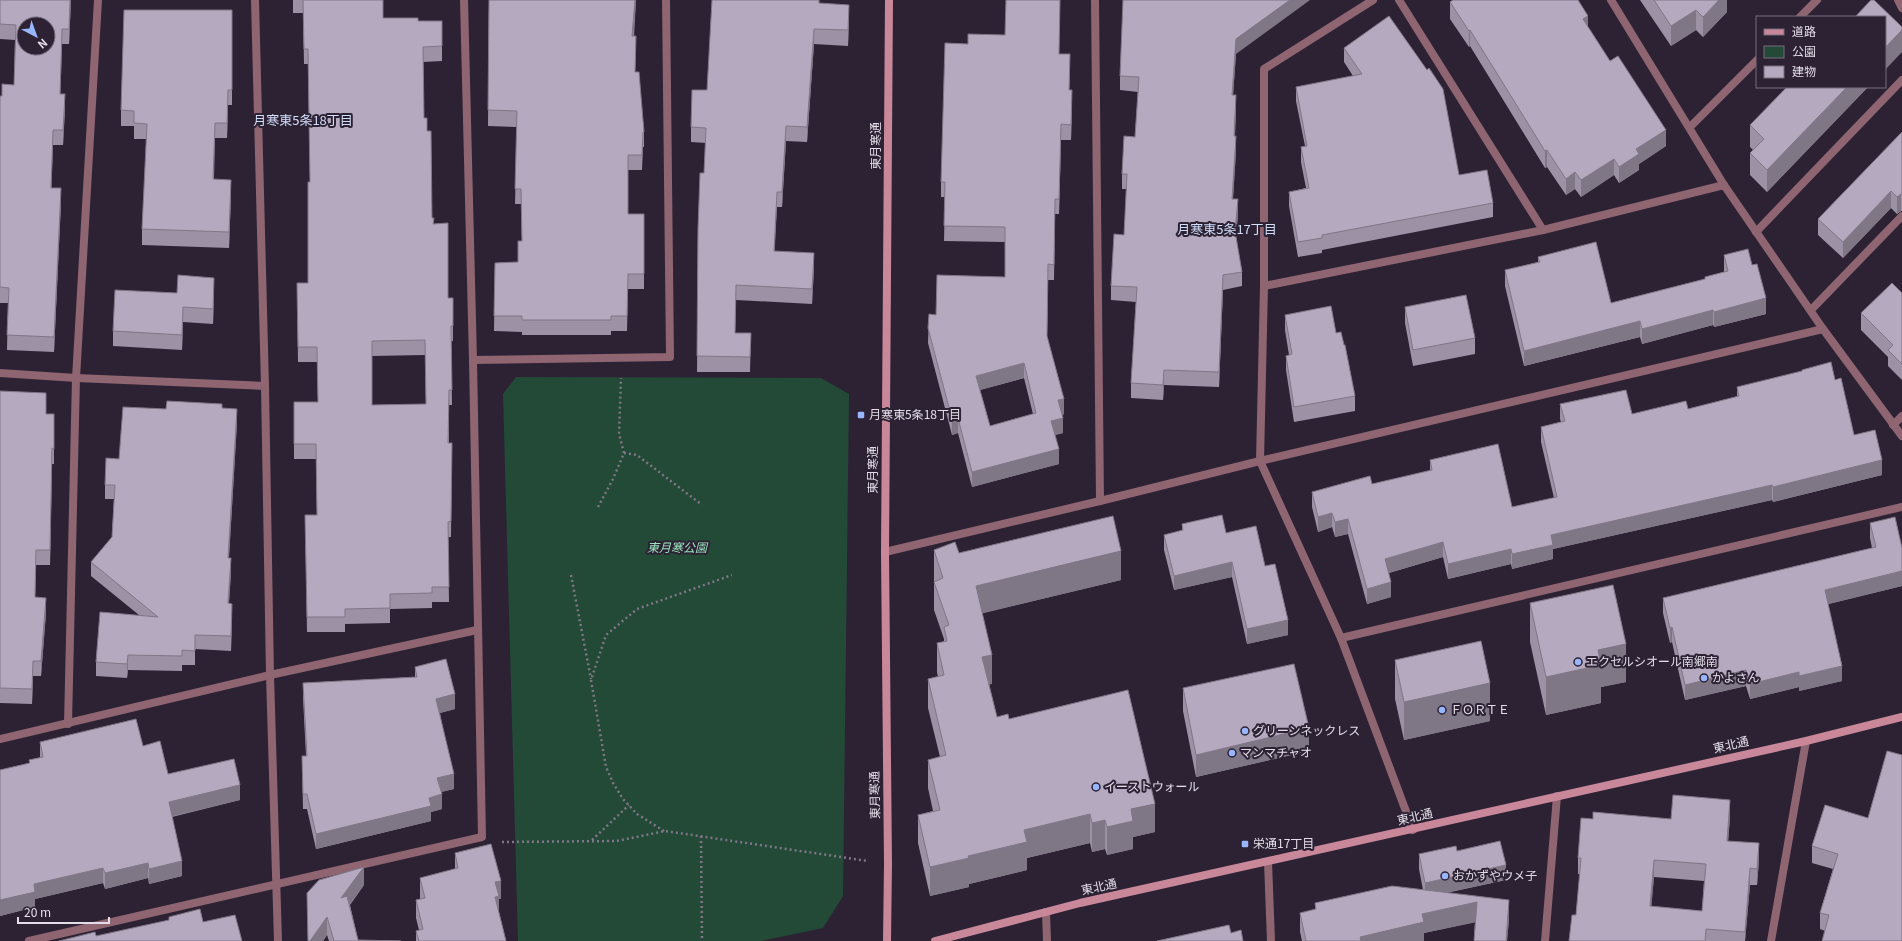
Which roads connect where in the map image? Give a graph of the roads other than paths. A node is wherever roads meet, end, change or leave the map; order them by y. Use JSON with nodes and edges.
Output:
{"nodes":[{"id":1,"x":98,"y":0,"type":"edge"},
{"id":2,"x":255,"y":0,"type":"edge"},
{"id":3,"x":464,"y":0,"type":"edge"},
{"id":4,"x":666,"y":0,"type":"edge"},
{"id":5,"x":889,"y":0,"type":"edge"},
{"id":6,"x":1095,"y":0,"type":"edge"},
{"id":7,"x":1373,"y":0,"type":"edge"},
{"id":8,"x":1398,"y":0,"type":"edge"},
{"id":9,"x":1611,"y":0,"type":"edge"},
{"id":10,"x":1817,"y":0,"type":"edge"},
{"id":11,"x":1898,"y":0,"type":"edge"},
{"id":12,"x":1902,"y":8,"type":"edge"},
{"id":13,"x":1801,"y":16,"type":"edge"},
{"id":14,"x":1756,"y":61,"type":"edge"},
{"id":15,"x":1902,"y":80,"type":"edge"},
{"id":16,"x":1690,"y":127,"type":"junction"},
{"id":17,"x":1724,"y":185,"type":"junction"},
{"id":18,"x":1902,"y":216,"type":"edge"},
{"id":19,"x":1543,"y":230,"type":"junction"},
{"id":20,"x":1756,"y":232,"type":"junction"},
{"id":21,"x":1264,"y":286,"type":"junction"},
{"id":22,"x":1811,"y":310,"type":"junction"},
{"id":23,"x":1823,"y":329,"type":"junction"},
{"id":24,"x":473,"y":360,"type":"junction"},
{"id":25,"x":0,"y":373,"type":"edge"},
{"id":26,"x":76,"y":378,"type":"junction"},
{"id":27,"x":265,"y":386,"type":"junction"},
{"id":28,"x":1902,"y":416,"type":"edge"},
{"id":29,"x":1893,"y":425,"type":"junction"},
{"id":30,"x":1902,"y":436,"type":"edge"},
{"id":31,"x":1260,"y":461,"type":"junction"},
{"id":32,"x":1100,"y":501,"type":"junction"},
{"id":33,"x":1902,"y":506,"type":"edge"},
{"id":34,"x":885,"y":552,"type":"junction"},
{"id":35,"x":477,"y":630,"type":"junction"},
{"id":36,"x":1341,"y":638,"type":"junction"},
{"id":37,"x":270,"y":675,"type":"junction"},
{"id":38,"x":1902,"y":717,"type":"edge"},
{"id":39,"x":68,"y":724,"type":"junction"},
{"id":40,"x":0,"y":739,"type":"edge"},
{"id":41,"x":1806,"y":741,"type":"junction"},
{"id":42,"x":1556,"y":796,"type":"junction"},
{"id":43,"x":1412,"y":830,"type":"junction"},
{"id":44,"x":1268,"y":862,"type":"junction"},
{"id":45,"x":276,"y":885,"type":"junction"},
{"id":46,"x":1046,"y":912,"type":"junction"},
{"id":47,"x":29,"y":941,"type":"edge"},
{"id":48,"x":278,"y":941,"type":"edge"},
{"id":49,"x":887,"y":941,"type":"edge"},
{"id":50,"x":934,"y":941,"type":"edge"},
{"id":51,"x":1047,"y":941,"type":"edge"},
{"id":52,"x":1271,"y":941,"type":"edge"},
{"id":53,"x":1544,"y":941,"type":"edge"},
{"id":54,"x":1772,"y":941,"type":"edge"}],
"edges":[{"from":1,"to":26,"type":"street"},
{"from":2,"to":27,"type":"street"},
{"from":3,"to":24,"type":"street"},
{"from":4,"to":24,"type":"street"},
{"from":5,"to":34,"type":"street","name":"東月寒通"},
{"from":6,"to":32,"type":"street"},
{"from":7,"to":21,"type":"street"},
{"from":8,"to":19,"type":"street"},
{"from":9,"to":16,"type":"street"},
{"from":10,"to":13,"type":"street"},
{"from":11,"to":12,"type":"street"},
{"from":14,"to":16,"type":"street"},
{"from":15,"to":20,"type":"street"},
{"from":16,"to":17,"type":"street"},
{"from":17,"to":19,"type":"street"},
{"from":17,"to":20,"type":"street"},
{"from":18,"to":22,"type":"street"},
{"from":19,"to":21,"type":"street"},
{"from":20,"to":22,"type":"street"},
{"from":21,"to":31,"type":"street"},
{"from":22,"to":23,"type":"street"},
{"from":23,"to":29,"type":"street"},
{"from":23,"to":31,"type":"street"},
{"from":24,"to":35,"type":"street"},
{"from":25,"to":26,"type":"street"},
{"from":26,"to":27,"type":"street"},
{"from":26,"to":39,"type":"street"},
{"from":27,"to":37,"type":"street"},
{"from":28,"to":29,"type":"street"},
{"from":29,"to":30,"type":"street"},
{"from":31,"to":32,"type":"street"},
{"from":31,"to":36,"type":"street"},
{"from":32,"to":34,"type":"street"},
{"from":33,"to":36,"type":"street"},
{"from":34,"to":49,"type":"street","name":"東月寒通"},
{"from":35,"to":37,"type":"street"},
{"from":35,"to":45,"type":"street"},
{"from":36,"to":43,"type":"street"},
{"from":37,"to":39,"type":"street"},
{"from":37,"to":45,"type":"street"},
{"from":38,"to":41,"type":"street","name":"東北通"},
{"from":39,"to":40,"type":"street"},
{"from":41,"to":42,"type":"street","name":"東北通"},
{"from":41,"to":54,"type":"street"},
{"from":42,"to":43,"type":"street","name":"東北通"},
{"from":42,"to":53,"type":"street"},
{"from":43,"to":44,"type":"street","name":"東北通"},
{"from":44,"to":46,"type":"street","name":"東北通"},
{"from":44,"to":52,"type":"street"},
{"from":45,"to":47,"type":"street"},
{"from":45,"to":48,"type":"street"},
{"from":46,"to":50,"type":"street","name":"東北通"},
{"from":46,"to":51,"type":"street"}]}
